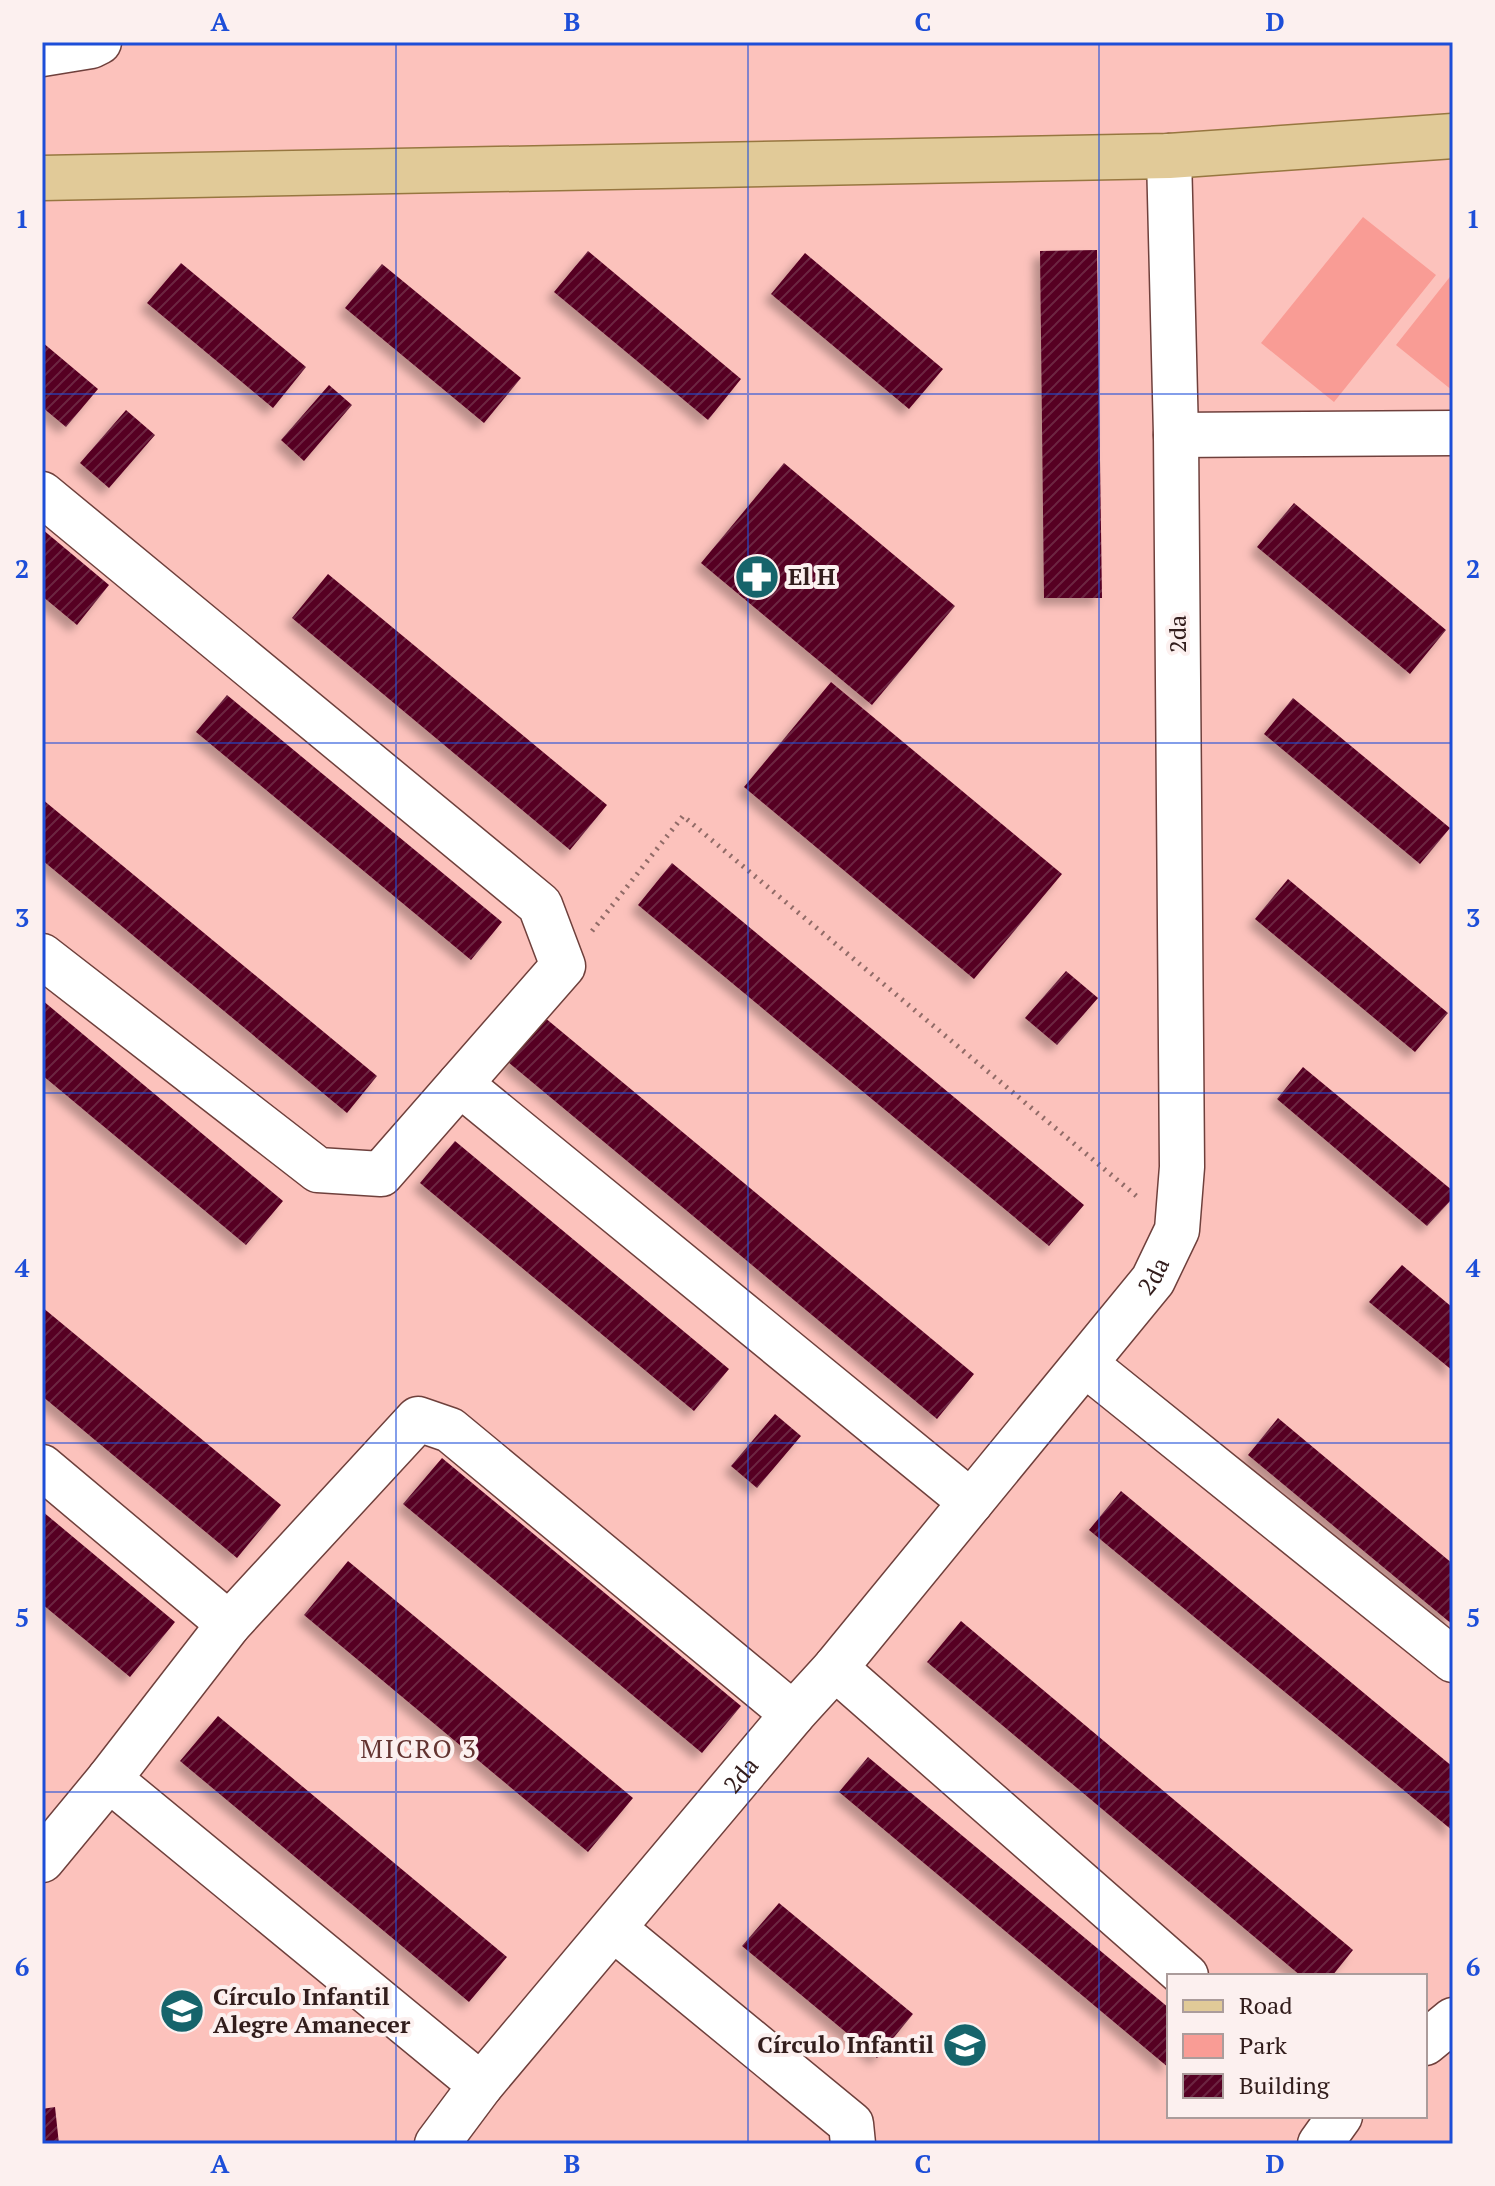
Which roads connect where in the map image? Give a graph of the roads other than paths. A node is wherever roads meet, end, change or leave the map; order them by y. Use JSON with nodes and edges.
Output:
{"nodes":[{"id":1,"x":99,"y":42,"type":"edge"},
{"id":2,"x":42,"y":54,"type":"edge"},
{"id":3,"x":1453,"y":136,"type":"edge"},
{"id":4,"x":1169,"y":156,"type":"junction"},
{"id":5,"x":42,"y":178,"type":"edge"},
{"id":6,"x":1453,"y":433,"type":"edge"},
{"id":7,"x":1176,"y":435,"type":"junction"},
{"id":8,"x":42,"y":494,"type":"edge"},
{"id":9,"x":42,"y":956,"type":"edge"},
{"id":10,"x":460,"y":1084,"type":"junction"},
{"id":11,"x":1085,"y":1364,"type":"junction"},
{"id":12,"x":42,"y":1467,"type":"edge"},
{"id":13,"x":971,"y":1502,"type":"junction"},
{"id":14,"x":229,"y":1624,"type":"junction"},
{"id":15,"x":1453,"y":1660,"type":"edge"},
{"id":16,"x":835,"y":1668,"type":"junction"},
{"id":17,"x":793,"y":1714,"type":"junction"},
{"id":18,"x":109,"y":1779,"type":"junction"},
{"id":19,"x":42,"y":1860,"type":"edge"},
{"id":20,"x":614,"y":1929,"type":"junction"},
{"id":21,"x":1184,"y":1974,"type":"edge"},
{"id":22,"x":1453,"y":2020,"type":"edge"},
{"id":23,"x":1427,"y":2041,"type":"edge"},
{"id":24,"x":481,"y":2085,"type":"junction"},
{"id":25,"x":1339,"y":2118,"type":"edge"},
{"id":26,"x":437,"y":2144,"type":"edge"},
{"id":27,"x":853,"y":2144,"type":"edge"},
{"id":28,"x":1320,"y":2144,"type":"edge"}],
"edges":[{"from":1,"to":2,"type":"street"},
{"from":3,"to":4,"type":"main road"},
{"from":4,"to":5,"type":"main road"},
{"from":4,"to":7,"type":"street","name":"2da"},
{"from":6,"to":7,"type":"street"},
{"from":7,"to":11,"type":"street","name":"2da"},
{"from":8,"to":10,"type":"street"},
{"from":9,"to":10,"type":"street"},
{"from":10,"to":13,"type":"street"},
{"from":11,"to":13,"type":"street","name":"2da"},
{"from":11,"to":15,"type":"street"},
{"from":12,"to":14,"type":"street"},
{"from":13,"to":16,"type":"street","name":"2da"},
{"from":14,"to":17,"type":"street"},
{"from":14,"to":18,"type":"street"},
{"from":16,"to":17,"type":"street","name":"2da"},
{"from":16,"to":21,"type":"street"},
{"from":17,"to":20,"type":"street","name":"2da"},
{"from":18,"to":19,"type":"street"},
{"from":18,"to":24,"type":"street"},
{"from":20,"to":24,"type":"street","name":"2da"},
{"from":20,"to":27,"type":"street"},
{"from":22,"to":23,"type":"street"},
{"from":24,"to":26,"type":"street","name":"2da"},
{"from":25,"to":28,"type":"street"}]}
